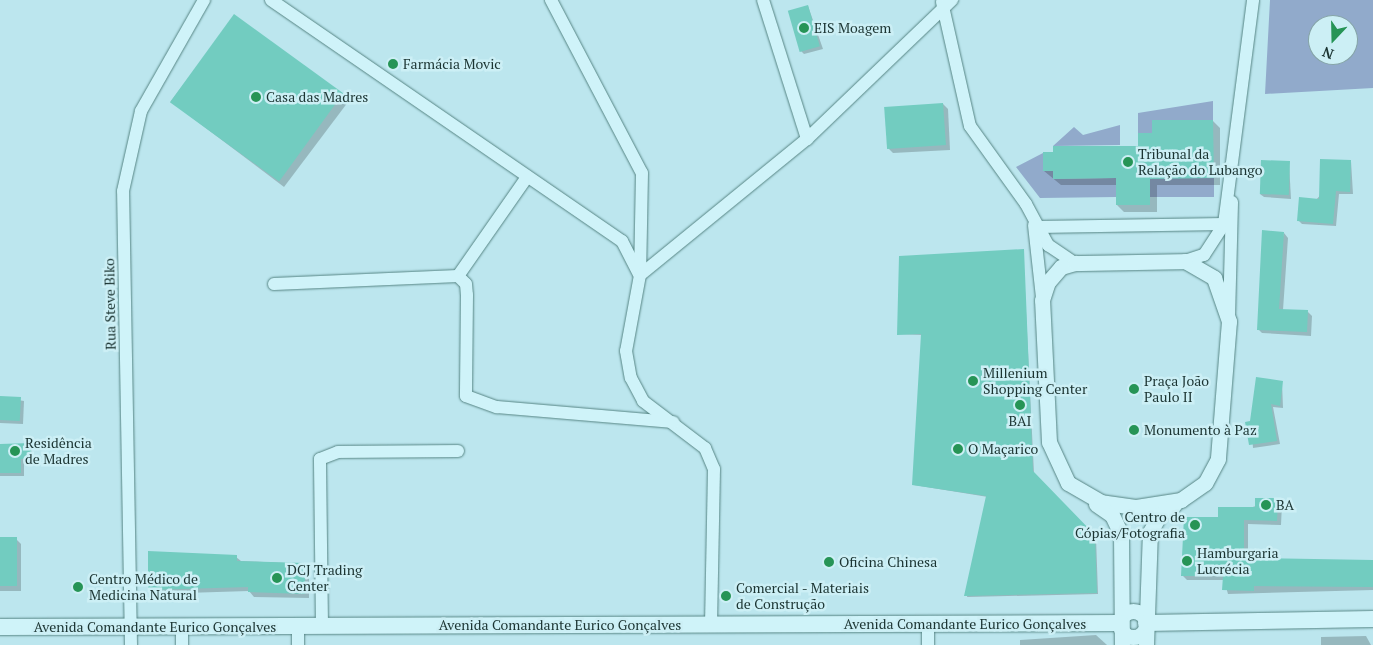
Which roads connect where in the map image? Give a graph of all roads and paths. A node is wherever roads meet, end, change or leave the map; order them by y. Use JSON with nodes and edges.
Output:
{"nodes":[{"id":1,"x":271,"y":0,"type":"edge"},
{"id":2,"x":552,"y":0,"type":"edge"},
{"id":3,"x":764,"y":0,"type":"edge"},
{"id":4,"x":1253,"y":0,"type":"edge"},
{"id":5,"x":199,"y":2,"type":"edge"},
{"id":6,"x":946,"y":3,"type":"edge"},
{"id":7,"x":807,"y":139,"type":"junction"},
{"id":8,"x":527,"y":177,"type":"junction"},
{"id":9,"x":1230,"y":190,"type":"junction"},
{"id":10,"x":1036,"y":222,"type":"junction"},
{"id":11,"x":1224,"y":224,"type":"junction"},
{"id":12,"x":1075,"y":262,"type":"junction"},
{"id":13,"x":1186,"y":262,"type":"junction"},
{"id":14,"x":640,"y":275,"type":"junction"},
{"id":15,"x":458,"y":276,"type":"junction"},
{"id":16,"x":274,"y":284,"type":"dead end"},
{"id":17,"x":1042,"y":300,"type":"junction"},
{"id":18,"x":1229,"y":321,"type":"junction"},
{"id":19,"x":674,"y":422,"type":"junction"},
{"id":20,"x":458,"y":451,"type":"dead end"},
{"id":21,"x":1078,"y":492,"type":"junction"},
{"id":22,"x":1194,"y":492,"type":"junction"},
{"id":23,"x":1373,"y":618,"type":"edge"},
{"id":24,"x":1121,"y":623,"type":"junction"},
{"id":25,"x":1146,"y":623,"type":"junction"},
{"id":26,"x":928,"y":624,"type":"junction"},
{"id":27,"x":711,"y":625,"type":"junction"},
{"id":28,"x":298,"y":626,"type":"junction"},
{"id":29,"x":322,"y":626,"type":"junction"},
{"id":30,"x":0,"y":627,"type":"edge"},
{"id":31,"x":131,"y":627,"type":"junction"},
{"id":32,"x":182,"y":627,"type":"junction"},
{"id":33,"x":131,"y":645,"type":"edge"},
{"id":34,"x":182,"y":645,"type":"edge"},
{"id":35,"x":298,"y":645,"type":"edge"},
{"id":36,"x":928,"y":645,"type":"edge"},
{"id":37,"x":1122,"y":645,"type":"edge"},
{"id":38,"x":1146,"y":645,"type":"edge"}],
"edges":[{"from":1,"to":8,"type":"street"},
{"from":2,"to":14,"type":"street"},
{"from":3,"to":7,"type":"street"},
{"from":4,"to":9,"type":"street"},
{"from":5,"to":31,"type":"street","name":"Rua Steve Biko"},
{"from":6,"to":7,"type":"street"},
{"from":6,"to":10,"type":"street"},
{"from":7,"to":14,"type":"street"},
{"from":8,"to":14,"type":"street"},
{"from":8,"to":15,"type":"street"},
{"from":9,"to":11,"type":"street"},
{"from":9,"to":18,"type":"street"},
{"from":10,"to":11,"type":"street"},
{"from":10,"to":12,"type":"street"},
{"from":10,"to":17,"type":"street"},
{"from":11,"to":13,"type":"street"},
{"from":12,"to":13,"type":"street"},
{"from":12,"to":17,"type":"street"},
{"from":13,"to":18,"type":"street"},
{"from":14,"to":19,"type":"street"},
{"from":15,"to":16,"type":"street"},
{"from":15,"to":19,"type":"street"},
{"from":17,"to":21,"type":"street"},
{"from":18,"to":22,"type":"street"},
{"from":19,"to":27,"type":"street"},
{"from":20,"to":29,"type":"street"},
{"from":21,"to":22,"type":"street"},
{"from":21,"to":24,"type":"street"},
{"from":22,"to":25,"type":"street"},
{"from":23,"to":25,"type":"main road"},
{"from":24,"to":25,"type":"street"},
{"from":24,"to":26,"type":"main road","name":"Avenida Comandante Eurico Gonçalves"},
{"from":24,"to":37,"type":"street"},
{"from":25,"to":38,"type":"street"},
{"from":26,"to":27,"type":"main road","name":"Avenida Comandante Eurico Gonçalves"},
{"from":26,"to":36,"type":"street"},
{"from":27,"to":29,"type":"main road","name":"Avenida Comandante Eurico Gonçalves"},
{"from":28,"to":29,"type":"main road","name":"Avenida Comandante Eurico Gonçalves"},
{"from":28,"to":32,"type":"main road","name":"Avenida Comandante Eurico Gonçalves"},
{"from":28,"to":35,"type":"street"},
{"from":30,"to":31,"type":"main road","name":"Avenida Comandante Eurico Gonçalves"},
{"from":31,"to":32,"type":"main road","name":"Avenida Comandante Eurico Gonçalves"},
{"from":31,"to":33,"type":"street","name":"Rua Steve Biko"},
{"from":32,"to":34,"type":"street"}]}
